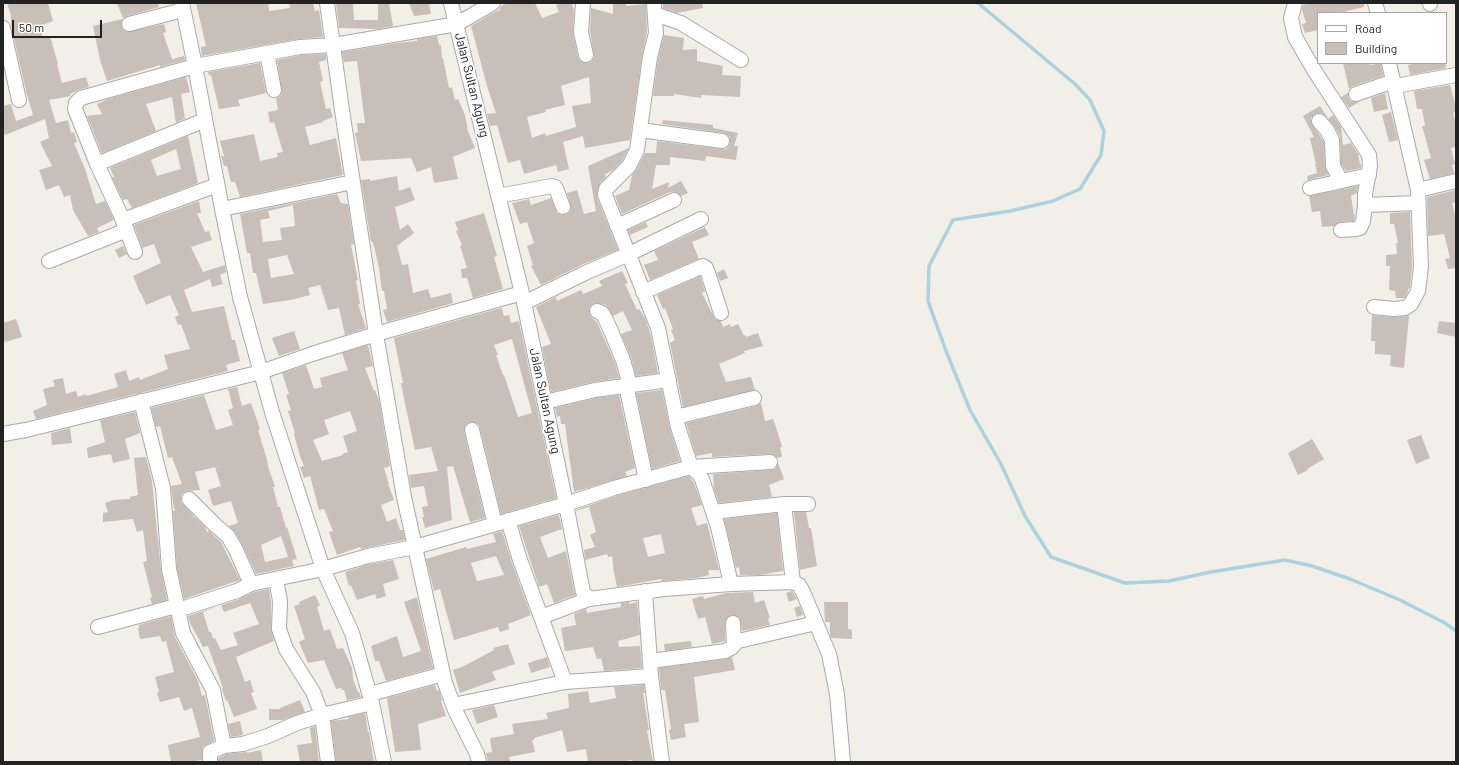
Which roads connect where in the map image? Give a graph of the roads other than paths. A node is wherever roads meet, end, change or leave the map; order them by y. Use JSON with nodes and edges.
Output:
{"nodes":[{"id":1,"x":327,"y":3,"type":"edge"},
{"id":2,"x":451,"y":3,"type":"edge"},
{"id":3,"x":493,"y":3,"type":"edge"},
{"id":4,"x":1295,"y":3,"type":"edge"},
{"id":5,"x":583,"y":4,"type":"edge"},
{"id":6,"x":182,"y":6,"type":"edge"},
{"id":7,"x":655,"y":18,"type":"edge"},
{"id":8,"x":129,"y":24,"type":"dead end"},
{"id":9,"x":457,"y":24,"type":"junction"},
{"id":10,"x":3,"y":28,"type":"edge"},
{"id":11,"x":334,"y":44,"type":"junction"},
{"id":12,"x":267,"y":53,"type":"junction"},
{"id":13,"x":586,"y":55,"type":"dead end"},
{"id":14,"x":741,"y":60,"type":"dead end"},
{"id":15,"x":1390,"y":64,"type":"edge"},
{"id":16,"x":195,"y":66,"type":"junction"},
{"id":17,"x":1456,"y":75,"type":"edge"},
{"id":18,"x":1394,"y":83,"type":"junction"},
{"id":19,"x":274,"y":90,"type":"dead end"},
{"id":20,"x":1356,"y":94,"type":"dead end"},
{"id":21,"x":20,"y":100,"type":"dead end"},
{"id":22,"x":205,"y":120,"type":"junction"},
{"id":23,"x":1319,"y":121,"type":"dead end"},
{"id":24,"x":640,"y":130,"type":"junction"},
{"id":25,"x":722,"y":141,"type":"dead end"},
{"id":26,"x":97,"y":164,"type":"junction"},
{"id":27,"x":1369,"y":175,"type":"junction"},
{"id":28,"x":1341,"y":181,"type":"junction"},
{"id":29,"x":1456,"y":181,"type":"edge"},
{"id":30,"x":353,"y":182,"type":"junction"},
{"id":31,"x":217,"y":185,"type":"junction"},
{"id":32,"x":1310,"y":188,"type":"dead end"},
{"id":33,"x":498,"y":196,"type":"junction"},
{"id":34,"x":1418,"y":197,"type":"junction"},
{"id":35,"x":674,"y":200,"type":"dead end"},
{"id":36,"x":1368,"y":205,"type":"junction"},
{"id":37,"x":563,"y":207,"type":"dead end"},
{"id":38,"x":222,"y":209,"type":"junction"},
{"id":39,"x":701,"y":219,"type":"dead end"},
{"id":40,"x":125,"y":225,"type":"junction"},
{"id":41,"x":617,"y":226,"type":"junction"},
{"id":42,"x":1341,"y":230,"type":"dead end"},
{"id":43,"x":136,"y":252,"type":"dead end"},
{"id":44,"x":629,"y":254,"type":"junction"},
{"id":45,"x":49,"y":261,"type":"dead end"},
{"id":46,"x":644,"y":292,"type":"junction"},
{"id":47,"x":523,"y":298,"type":"junction"},
{"id":48,"x":1374,"y":307,"type":"dead end"},
{"id":49,"x":597,"y":311,"type":"dead end"},
{"id":50,"x":721,"y":313,"type":"dead end"},
{"id":51,"x":376,"y":334,"type":"junction"},
{"id":52,"x":261,"y":372,"type":"junction"},
{"id":53,"x":669,"y":380,"type":"junction"},
{"id":54,"x":628,"y":385,"type":"junction"},
{"id":55,"x":754,"y":398,"type":"dead end"},
{"id":56,"x":141,"y":401,"type":"junction"},
{"id":57,"x":545,"y":402,"type":"junction"},
{"id":58,"x":676,"y":417,"type":"junction"},
{"id":59,"x":472,"y":430,"type":"dead end"},
{"id":60,"x":3,"y":434,"type":"edge"},
{"id":61,"x":770,"y":462,"type":"dead end"},
{"id":62,"x":691,"y":467,"type":"junction"},
{"id":63,"x":646,"y":480,"type":"junction"},
{"id":64,"x":189,"y":499,"type":"dead end"},
{"id":65,"x":566,"y":504,"type":"junction"},
{"id":66,"x":784,"y":504,"type":"junction"},
{"id":67,"x":808,"y":504,"type":"dead end"},
{"id":68,"x":713,"y":512,"type":"junction"},
{"id":69,"x":502,"y":522,"type":"junction"},
{"id":70,"x":415,"y":548,"type":"junction"},
{"id":71,"x":323,"y":569,"type":"junction"},
{"id":72,"x":276,"y":579,"type":"junction"},
{"id":73,"x":793,"y":582,"type":"junction"},
{"id":74,"x":251,"y":584,"type":"junction"},
{"id":75,"x":731,"y":584,"type":"junction"},
{"id":76,"x":645,"y":591,"type":"junction"},
{"id":77,"x":590,"y":599,"type":"junction"},
{"id":78,"x":177,"y":608,"type":"junction"},
{"id":79,"x":541,"y":617,"type":"junction"},
{"id":80,"x":733,"y":623,"type":"dead end"},
{"id":81,"x":816,"y":623,"type":"junction"},
{"id":82,"x":98,"y":627,"type":"dead end"},
{"id":83,"x":734,"y":642,"type":"junction"},
{"id":84,"x":651,"y":661,"type":"junction"},
{"id":85,"x":443,"y":674,"type":"junction"},
{"id":86,"x":652,"y":676,"type":"junction"},
{"id":87,"x":565,"y":682,"type":"junction"},
{"id":88,"x":371,"y":698,"type":"junction"},
{"id":89,"x":453,"y":705,"type":"junction"},
{"id":90,"x":322,"y":715,"type":"junction"},
{"id":91,"x":224,"y":746,"type":"junction"},
{"id":92,"x":210,"y":762,"type":"edge"},
{"id":93,"x":328,"y":762,"type":"edge"},
{"id":94,"x":384,"y":762,"type":"edge"},
{"id":95,"x":479,"y":762,"type":"edge"},
{"id":96,"x":662,"y":762,"type":"edge"},
{"id":97,"x":843,"y":762,"type":"edge"}],
"edges":[{"from":1,"to":11,"type":"street"},
{"from":2,"to":9,"type":"street","name":"Jalan Sultan Agung"},
{"from":3,"to":9,"type":"street"},
{"from":4,"to":27,"type":"street"},
{"from":5,"to":13,"type":"street"},
{"from":6,"to":8,"type":"street"},
{"from":6,"to":16,"type":"street"},
{"from":7,"to":14,"type":"street"},
{"from":7,"to":24,"type":"street"},
{"from":9,"to":11,"type":"street"},
{"from":9,"to":33,"type":"street","name":"Jalan Sultan Agung"},
{"from":10,"to":21,"type":"street"},
{"from":11,"to":12,"type":"street"},
{"from":11,"to":30,"type":"street"},
{"from":12,"to":16,"type":"street"},
{"from":12,"to":19,"type":"street"},
{"from":15,"to":18,"type":"street"},
{"from":16,"to":22,"type":"street"},
{"from":16,"to":26,"type":"street"},
{"from":17,"to":18,"type":"street"},
{"from":18,"to":20,"type":"street"},
{"from":18,"to":34,"type":"street"},
{"from":22,"to":26,"type":"street"},
{"from":22,"to":31,"type":"street"},
{"from":23,"to":28,"type":"street"},
{"from":24,"to":25,"type":"street"},
{"from":24,"to":41,"type":"street"},
{"from":26,"to":40,"type":"street"},
{"from":27,"to":28,"type":"street"},
{"from":27,"to":36,"type":"street"},
{"from":28,"to":32,"type":"street"},
{"from":29,"to":34,"type":"street"},
{"from":30,"to":38,"type":"street"},
{"from":30,"to":51,"type":"street"},
{"from":31,"to":38,"type":"street"},
{"from":31,"to":40,"type":"street"},
{"from":33,"to":37,"type":"street"},
{"from":33,"to":47,"type":"street","name":"Jalan Sultan Agung"},
{"from":34,"to":36,"type":"street"},
{"from":34,"to":48,"type":"street"},
{"from":35,"to":41,"type":"street"},
{"from":36,"to":42,"type":"street"},
{"from":38,"to":52,"type":"street"},
{"from":39,"to":44,"type":"street"},
{"from":40,"to":43,"type":"street"},
{"from":40,"to":45,"type":"street"},
{"from":41,"to":44,"type":"street"},
{"from":44,"to":46,"type":"street"},
{"from":44,"to":47,"type":"street"},
{"from":46,"to":50,"type":"street"},
{"from":46,"to":53,"type":"street"},
{"from":47,"to":51,"type":"street"},
{"from":47,"to":57,"type":"street","name":"Jalan Sultan Agung"},
{"from":49,"to":54,"type":"street"},
{"from":51,"to":52,"type":"street"},
{"from":51,"to":70,"type":"street"},
{"from":52,"to":56,"type":"street"},
{"from":52,"to":71,"type":"street"},
{"from":53,"to":54,"type":"street"},
{"from":53,"to":58,"type":"street"},
{"from":54,"to":57,"type":"street"},
{"from":54,"to":63,"type":"street"},
{"from":55,"to":58,"type":"street"},
{"from":56,"to":60,"type":"street"},
{"from":56,"to":78,"type":"street"},
{"from":57,"to":65,"type":"street","name":"Jalan Sultan Agung"},
{"from":58,"to":62,"type":"street"},
{"from":59,"to":69,"type":"street"},
{"from":61,"to":62,"type":"street"},
{"from":62,"to":63,"type":"street"},
{"from":62,"to":68,"type":"street"},
{"from":63,"to":65,"type":"street"},
{"from":64,"to":74,"type":"street"},
{"from":65,"to":69,"type":"street"},
{"from":65,"to":77,"type":"street","name":"Jalan Sultan Agung"},
{"from":66,"to":67,"type":"street"},
{"from":66,"to":68,"type":"street"},
{"from":66,"to":73,"type":"street"},
{"from":68,"to":75,"type":"street"},
{"from":69,"to":70,"type":"street"},
{"from":69,"to":79,"type":"street"},
{"from":70,"to":71,"type":"street"},
{"from":70,"to":85,"type":"street"},
{"from":71,"to":72,"type":"street"},
{"from":71,"to":88,"type":"street"},
{"from":72,"to":74,"type":"street"},
{"from":72,"to":90,"type":"street"},
{"from":73,"to":75,"type":"street"},
{"from":73,"to":81,"type":"street"},
{"from":74,"to":78,"type":"street"},
{"from":75,"to":76,"type":"street"},
{"from":76,"to":77,"type":"street"},
{"from":76,"to":84,"type":"street"},
{"from":77,"to":79,"type":"street"},
{"from":78,"to":82,"type":"street"},
{"from":78,"to":91,"type":"street"},
{"from":79,"to":87,"type":"street"},
{"from":80,"to":83,"type":"street"},
{"from":81,"to":83,"type":"street"},
{"from":81,"to":97,"type":"street"},
{"from":83,"to":84,"type":"street"},
{"from":84,"to":86,"type":"street"},
{"from":85,"to":88,"type":"street"},
{"from":85,"to":89,"type":"street"},
{"from":86,"to":87,"type":"street"},
{"from":86,"to":96,"type":"street"},
{"from":87,"to":89,"type":"street"},
{"from":88,"to":90,"type":"street"},
{"from":88,"to":94,"type":"street"},
{"from":89,"to":95,"type":"street"},
{"from":90,"to":91,"type":"street"},
{"from":90,"to":93,"type":"street"},
{"from":91,"to":92,"type":"street"}]}
